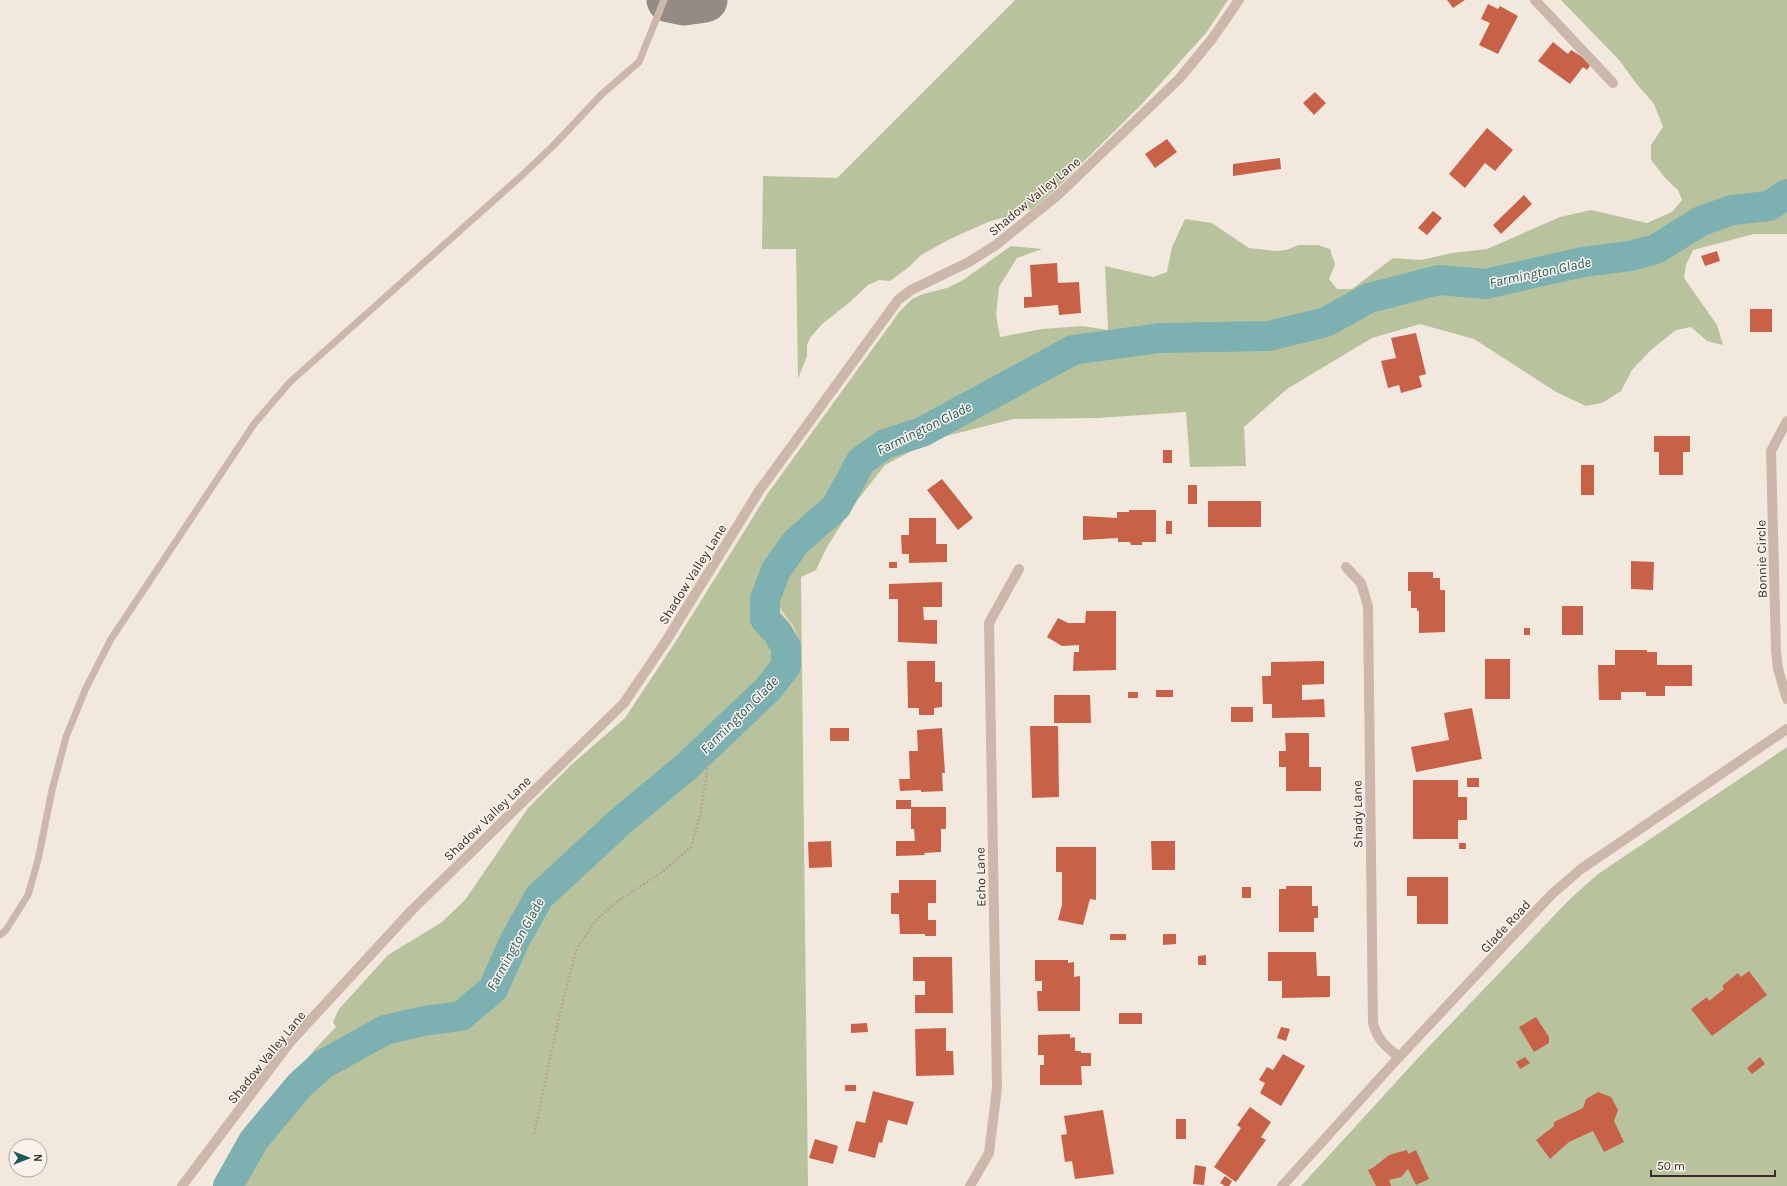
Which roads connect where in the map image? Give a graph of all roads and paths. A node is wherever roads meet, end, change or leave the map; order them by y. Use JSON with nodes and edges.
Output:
{"nodes":[{"id":1,"x":664,"y":0,"type":"edge"},
{"id":2,"x":1238,"y":0,"type":"edge"},
{"id":3,"x":1535,"y":0,"type":"edge"},
{"id":4,"x":1613,"y":83,"type":"dead end"},
{"id":5,"x":1787,"y":421,"type":"edge"},
{"id":6,"x":1346,"y":567,"type":"dead end"},
{"id":7,"x":1018,"y":569,"type":"dead end"},
{"id":8,"x":1787,"y":699,"type":"edge"},
{"id":9,"x":1787,"y":729,"type":"edge"},
{"id":10,"x":709,"y":759,"type":"dead end"},
{"id":11,"x":0,"y":935,"type":"edge"},
{"id":12,"x":1399,"y":1057,"type":"junction"},
{"id":13,"x":534,"y":1134,"type":"dead end"},
{"id":14,"x":182,"y":1186,"type":"edge"},
{"id":15,"x":970,"y":1186,"type":"edge"},
{"id":16,"x":1282,"y":1186,"type":"edge"}],
"edges":[{"from":1,"to":11,"type":"lane"},
{"from":2,"to":14,"type":"street","name":"Shadow Valley Lane"},
{"from":3,"to":4,"type":"street"},
{"from":5,"to":8,"type":"street","name":"Bonnie Circle"},
{"from":6,"to":12,"type":"street","name":"Shady Lane"},
{"from":7,"to":15,"type":"street","name":"Echo Lane"},
{"from":9,"to":12,"type":"street","name":"Glade Road"},
{"from":10,"to":13,"type":"path"},
{"from":12,"to":16,"type":"street","name":"Glade Road"}]}
